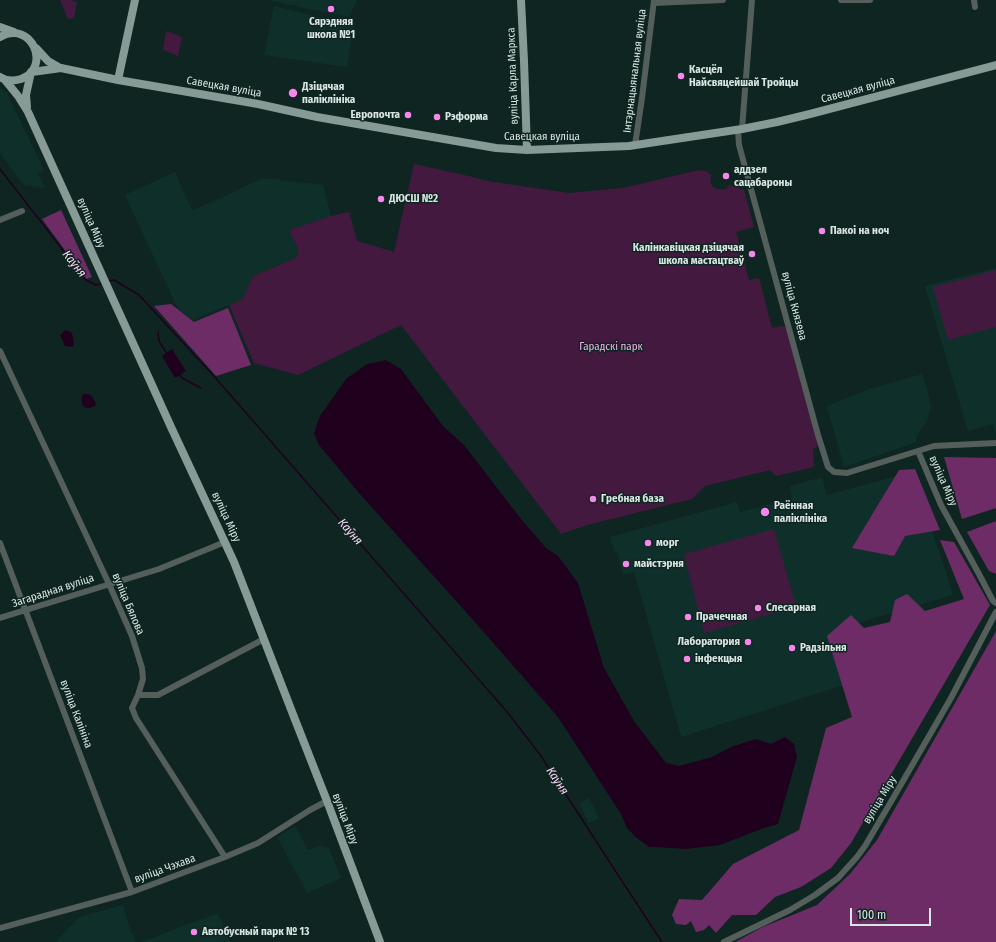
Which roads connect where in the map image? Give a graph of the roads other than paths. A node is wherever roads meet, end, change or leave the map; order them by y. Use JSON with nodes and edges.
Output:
{"nodes":[{"id":1,"x":135,"y":0,"type":"edge"},
{"id":2,"x":520,"y":0,"type":"edge"},
{"id":3,"x":723,"y":0,"type":"edge"},
{"id":4,"x":752,"y":0,"type":"edge"},
{"id":5,"x":841,"y":0,"type":"edge"},
{"id":6,"x":870,"y":0,"type":"edge"},
{"id":7,"x":654,"y":2,"type":"edge"},
{"id":8,"x":0,"y":27,"type":"edge"},
{"id":9,"x":16,"y":33,"type":"junction"},
{"id":10,"x":0,"y":37,"type":"edge"},
{"id":11,"x":34,"y":46,"type":"junction"},
{"id":12,"x":996,"y":65,"type":"edge"},
{"id":13,"x":61,"y":68,"type":"junction"},
{"id":14,"x":31,"y":72,"type":"junction"},
{"id":15,"x":2,"y":78,"type":"edge"},
{"id":16,"x":118,"y":80,"type":"junction"},
{"id":17,"x":28,"y":112,"type":"junction"},
{"id":18,"x":740,"y":130,"type":"junction"},
{"id":19,"x":635,"y":145,"type":"junction"},
{"id":20,"x":527,"y":150,"type":"junction"},
{"id":21,"x":22,"y":211,"type":"dead end"},
{"id":22,"x":0,"y":220,"type":"edge"},
{"id":23,"x":0,"y":351,"type":"edge"},
{"id":24,"x":996,"y":443,"type":"edge"},
{"id":25,"x":918,"y":451,"type":"junction"},
{"id":26,"x":225,"y":542,"type":"junction"},
{"id":27,"x":0,"y":543,"type":"edge"},
{"id":28,"x":109,"y":584,"type":"junction"},
{"id":29,"x":996,"y":603,"type":"edge"},
{"id":30,"x":26,"y":610,"type":"junction"},
{"id":31,"x":996,"y":612,"type":"edge"},
{"id":32,"x":0,"y":618,"type":"edge"},
{"id":33,"x":264,"y":640,"type":"junction"},
{"id":34,"x":138,"y":695,"type":"junction"},
{"id":35,"x":327,"y":801,"type":"junction"},
{"id":36,"x":225,"y":857,"type":"junction"},
{"id":37,"x":132,"y":892,"type":"junction"},
{"id":38,"x":0,"y":928,"type":"edge"},
{"id":39,"x":380,"y":942,"type":"edge"},
{"id":40,"x":724,"y":942,"type":"edge"}],
"edges":[{"from":1,"to":16,"type":"main road"},
{"from":2,"to":20,"type":"main road","name":"вуліца Карла Маркса"},
{"from":3,"to":7,"type":"street"},
{"from":4,"to":18,"type":"street","name":"вуліца Князева"},
{"from":5,"to":6,"type":"street"},
{"from":7,"to":19,"type":"street","name":"Інтэрнацыянальная вуліца"},
{"from":8,"to":9,"type":"main road","name":"Савецкая вуліца"},
{"from":9,"to":10,"type":"main road"},
{"from":9,"to":11,"type":"main road","name":"Савецкая вуліца"},
{"from":11,"to":13,"type":"main road","name":"Савецкая вуліца"},
{"from":11,"to":14,"type":"main road","name":"вуліца Міру"},
{"from":12,"to":18,"type":"main road","name":"Савецкая вуліца"},
{"from":13,"to":14,"type":"main road","name":"Савецкая вуліца"},
{"from":13,"to":16,"type":"main road","name":"Савецкая вуліца"},
{"from":14,"to":15,"type":"main road","name":"Савецкая вуліца"},
{"from":14,"to":17,"type":"main road","name":"вуліца Міру"},
{"from":15,"to":17,"type":"main road","name":"вуліца Міру"},
{"from":16,"to":20,"type":"main road","name":"Савецкая вуліца"},
{"from":17,"to":26,"type":"main road","name":"вуліца Міру"},
{"from":18,"to":19,"type":"main road","name":"Савецкая вуліца"},
{"from":18,"to":25,"type":"street","name":"вуліца Князева"},
{"from":19,"to":20,"type":"main road","name":"Савецкая вуліца"},
{"from":21,"to":22,"type":"street"},
{"from":23,"to":28,"type":"street","name":"вуліца Бялова"},
{"from":24,"to":25,"type":"street"},
{"from":25,"to":29,"type":"street","name":"вуліца Міру"},
{"from":26,"to":28,"type":"street","name":"Загарадная вуліца"},
{"from":26,"to":33,"type":"main road","name":"вуліца Міру"},
{"from":27,"to":30,"type":"street","name":"вуліца Калініна"},
{"from":28,"to":30,"type":"street","name":"Загарадная вуліца"},
{"from":28,"to":34,"type":"street","name":"вуліца Бялова"},
{"from":30,"to":32,"type":"street","name":"Загарадная вуліца"},
{"from":30,"to":37,"type":"street","name":"вуліца Калініна"},
{"from":31,"to":40,"type":"street","name":"вуліца Міру"},
{"from":33,"to":34,"type":"street"},
{"from":33,"to":35,"type":"main road","name":"вуліца Міру"},
{"from":34,"to":36,"type":"street","name":"вуліца Бялова"},
{"from":35,"to":36,"type":"street","name":"вуліца Чэхава"},
{"from":35,"to":39,"type":"main road","name":"вуліца Міру"},
{"from":36,"to":37,"type":"street","name":"вуліца Чэхава"},
{"from":37,"to":38,"type":"street","name":"вуліца Чэхава"}]}
